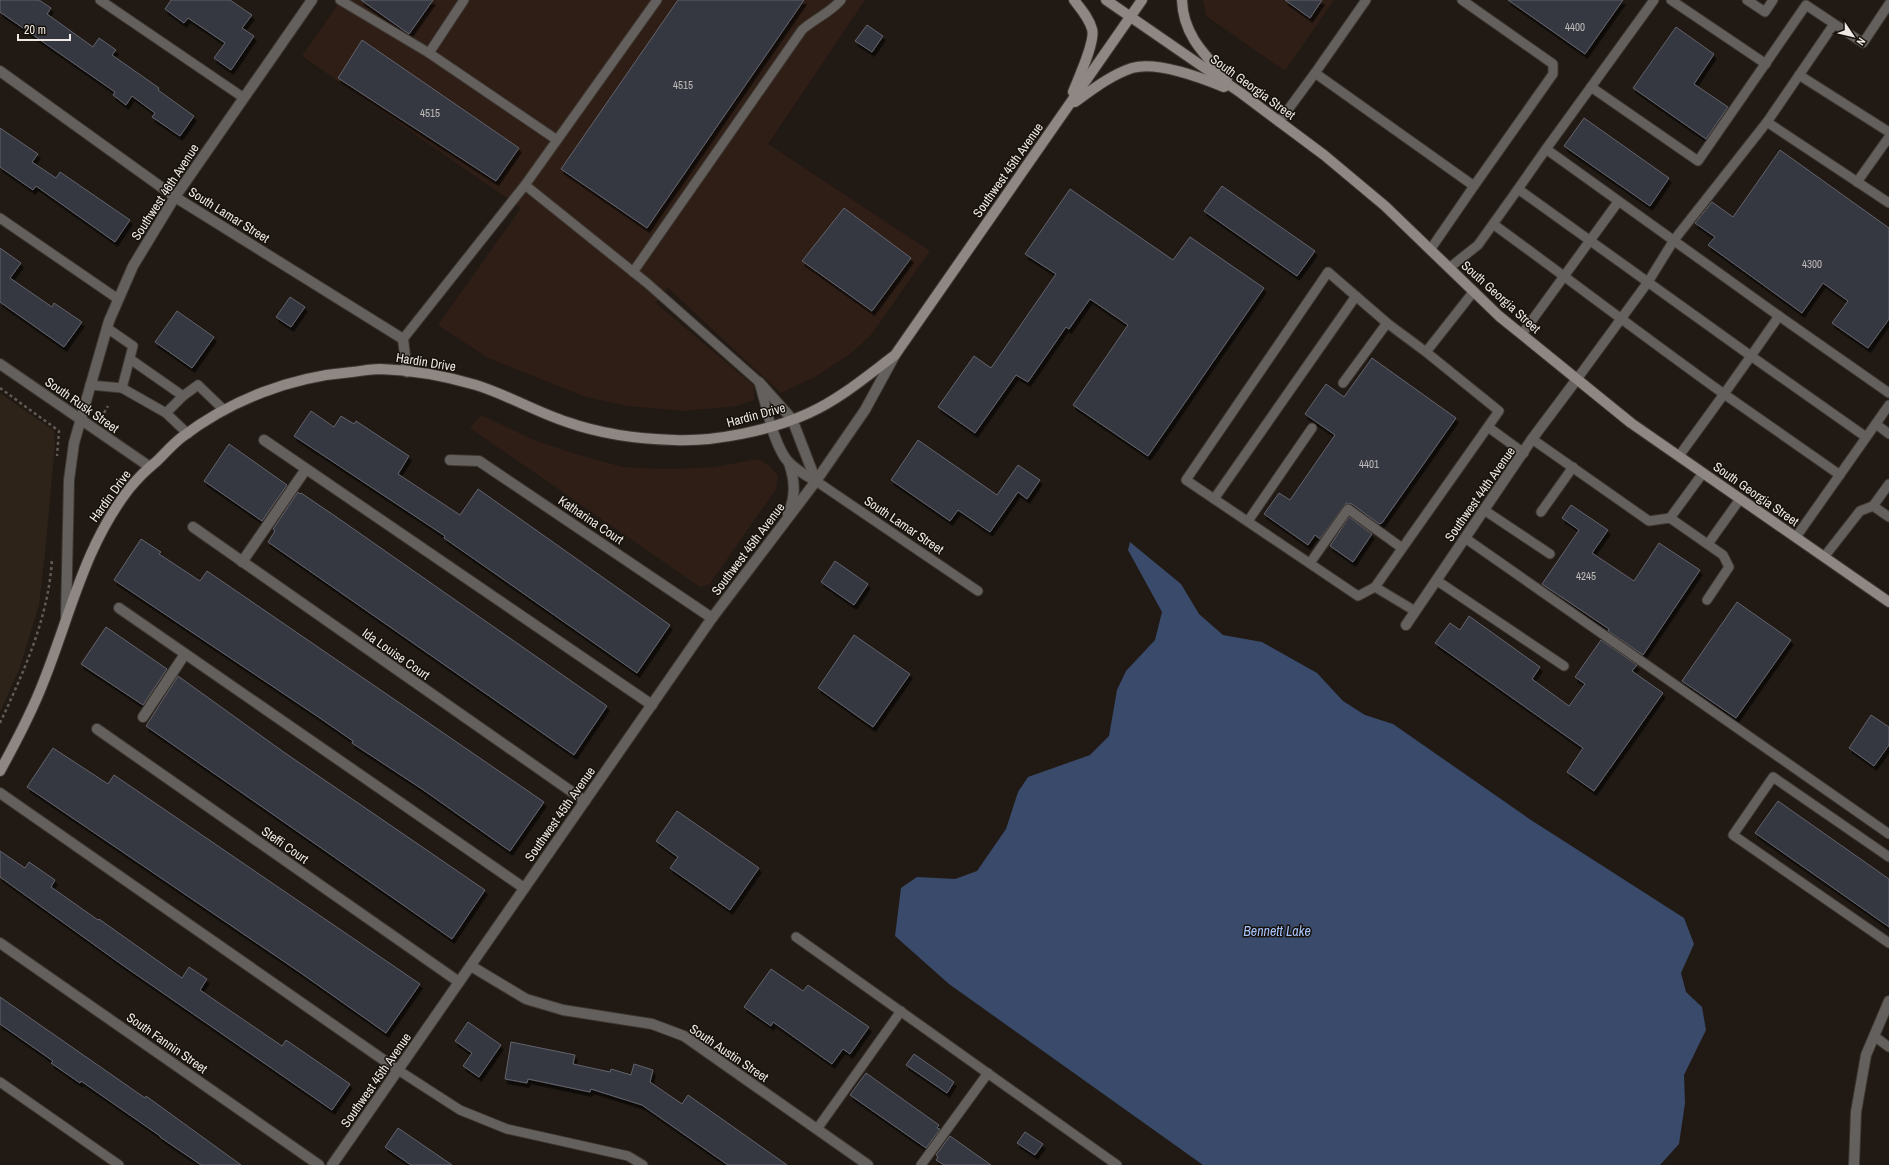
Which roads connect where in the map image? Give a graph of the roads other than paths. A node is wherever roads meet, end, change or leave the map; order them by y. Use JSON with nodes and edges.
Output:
{"nodes":[{"id":1,"x":100,"y":0,"type":"edge"},
{"id":2,"x":340,"y":0,"type":"edge"},
{"id":3,"x":464,"y":0,"type":"edge"},
{"id":4,"x":657,"y":0,"type":"edge"},
{"id":5,"x":840,"y":0,"type":"edge"},
{"id":6,"x":1074,"y":0,"type":"edge"},
{"id":7,"x":1106,"y":0,"type":"edge"},
{"id":8,"x":1142,"y":0,"type":"edge"},
{"id":9,"x":1182,"y":0,"type":"edge"},
{"id":10,"x":1366,"y":0,"type":"edge"},
{"id":11,"x":1462,"y":0,"type":"edge"},
{"id":12,"x":1654,"y":0,"type":"edge"},
{"id":13,"x":1671,"y":0,"type":"edge"},
{"id":14,"x":1747,"y":0,"type":"edge"},
{"id":15,"x":1773,"y":0,"type":"edge"},
{"id":16,"x":1798,"y":0,"type":"edge"},
{"id":17,"x":310,"y":1,"type":"edge"},
{"id":18,"x":1889,"y":4,"type":"edge"},
{"id":19,"x":1806,"y":5,"type":"junction"},
{"id":20,"x":1130,"y":17,"type":"junction"},
{"id":21,"x":1834,"y":24,"type":"junction"},
{"id":22,"x":429,"y":53,"type":"junction"},
{"id":23,"x":1766,"y":64,"type":"junction"},
{"id":24,"x":0,"y":71,"type":"edge"},
{"id":25,"x":1315,"y":72,"type":"junction"},
{"id":26,"x":1799,"y":75,"type":"junction"},
{"id":27,"x":1591,"y":88,"type":"junction"},
{"id":28,"x":1241,"y":93,"type":"junction"},
{"id":29,"x":244,"y":98,"type":"junction"},
{"id":30,"x":1068,"y":107,"type":"junction"},
{"id":31,"x":1279,"y":122,"type":"junction"},
{"id":32,"x":1767,"y":122,"type":"junction"},
{"id":33,"x":1889,"y":132,"type":"edge"},
{"id":34,"x":1889,"y":137,"type":"edge"},
{"id":35,"x":557,"y":140,"type":"junction"},
{"id":36,"x":1546,"y":150,"type":"junction"},
{"id":37,"x":1857,"y":182,"type":"junction"},
{"id":38,"x":525,"y":184,"type":"junction"},
{"id":39,"x":1474,"y":186,"type":"junction"},
{"id":40,"x":1518,"y":189,"type":"junction"},
{"id":41,"x":175,"y":197,"type":"junction"},
{"id":42,"x":1618,"y":202,"type":"junction"},
{"id":43,"x":1889,"y":203,"type":"edge"},
{"id":44,"x":0,"y":218,"type":"edge"},
{"id":45,"x":1493,"y":224,"type":"junction"},
{"id":46,"x":1674,"y":240,"type":"junction"},
{"id":47,"x":1590,"y":241,"type":"junction"},
{"id":48,"x":1430,"y":250,"type":"junction"},
{"id":49,"x":1449,"y":268,"type":"junction"},
{"id":50,"x":633,"y":272,"type":"junction"},
{"id":51,"x":1564,"y":276,"type":"junction"},
{"id":52,"x":1648,"y":282,"type":"junction"},
{"id":53,"x":1474,"y":291,"type":"junction"},
{"id":54,"x":1356,"y":296,"type":"junction"},
{"id":55,"x":118,"y":299,"type":"junction"},
{"id":56,"x":1779,"y":316,"type":"junction"},
{"id":57,"x":1620,"y":320,"type":"junction"},
{"id":58,"x":1387,"y":323,"type":"junction"},
{"id":59,"x":107,"y":328,"type":"junction"},
{"id":60,"x":1522,"y":334,"type":"junction"},
{"id":61,"x":403,"y":339,"type":"junction"},
{"id":62,"x":1426,"y":352,"type":"junction"},
{"id":63,"x":895,"y":355,"type":"junction"},
{"id":64,"x":1751,"y":356,"type":"junction"},
{"id":65,"x":130,"y":359,"type":"junction"},
{"id":66,"x":0,"y":364,"type":"edge"},
{"id":67,"x":407,"y":372,"type":"junction"},
{"id":68,"x":1577,"y":379,"type":"junction"},
{"id":69,"x":759,"y":382,"type":"junction"},
{"id":70,"x":1343,"y":383,"type":"dead end"},
{"id":71,"x":90,"y":385,"type":"junction"},
{"id":72,"x":122,"y":388,"type":"junction"},
{"id":73,"x":1889,"y":393,"type":"edge"},
{"id":74,"x":1724,"y":394,"type":"junction"},
{"id":75,"x":183,"y":396,"type":"junction"},
{"id":76,"x":1889,"y":405,"type":"edge"},
{"id":77,"x":224,"y":410,"type":"junction"},
{"id":78,"x":166,"y":413,"type":"junction"},
{"id":79,"x":80,"y":419,"type":"junction"},
{"id":80,"x":792,"y":419,"type":"junction"},
{"id":81,"x":1876,"y":424,"type":"junction"},
{"id":82,"x":771,"y":426,"type":"junction"},
{"id":83,"x":1488,"y":427,"type":"junction"},
{"id":84,"x":1312,"y":428,"type":"dead end"},
{"id":85,"x":188,"y":434,"type":"junction"},
{"id":86,"x":1889,"y":434,"type":"edge"},
{"id":87,"x":1866,"y":437,"type":"junction"},
{"id":88,"x":1532,"y":439,"type":"junction"},
{"id":89,"x":264,"y":440,"type":"dead end"},
{"id":90,"x":1524,"y":453,"type":"junction"},
{"id":91,"x":1679,"y":456,"type":"junction"},
{"id":92,"x":450,"y":460,"type":"dead end"},
{"id":93,"x":789,"y":463,"type":"junction"},
{"id":94,"x":150,"y":467,"type":"junction"},
{"id":95,"x":1572,"y":467,"type":"junction"},
{"id":96,"x":306,"y":469,"type":"junction"},
{"id":97,"x":1703,"y":472,"type":"junction"},
{"id":98,"x":1840,"y":475,"type":"junction"},
{"id":99,"x":816,"y":481,"type":"junction"},
{"id":100,"x":1889,"y":484,"type":"edge"},
{"id":101,"x":1214,"y":499,"type":"junction"},
{"id":102,"x":1740,"y":499,"type":"junction"},
{"id":103,"x":1874,"y":506,"type":"junction"},
{"id":104,"x":1484,"y":510,"type":"junction"},
{"id":105,"x":1541,"y":512,"type":"dead end"},
{"id":106,"x":1889,"y":517,"type":"edge"},
{"id":107,"x":1670,"y":518,"type":"junction"},
{"id":108,"x":1248,"y":521,"type":"junction"},
{"id":109,"x":193,"y":527,"type":"dead end"},
{"id":110,"x":781,"y":527,"type":"junction"},
{"id":111,"x":1796,"y":537,"type":"junction"},
{"id":112,"x":1465,"y":538,"type":"junction"},
{"id":113,"x":1708,"y":544,"type":"junction"},
{"id":114,"x":1402,"y":548,"type":"junction"},
{"id":115,"x":1550,"y":554,"type":"dead end"},
{"id":116,"x":1824,"y":557,"type":"junction"},
{"id":117,"x":242,"y":562,"type":"junction"},
{"id":118,"x":1310,"y":564,"type":"junction"},
{"id":119,"x":1436,"y":580,"type":"junction"},
{"id":120,"x":1374,"y":587,"type":"junction"},
{"id":121,"x":978,"y":591,"type":"dead end"},
{"id":122,"x":1707,"y":600,"type":"dead end"},
{"id":123,"x":1889,"y":602,"type":"edge"},
{"id":124,"x":119,"y":608,"type":"dead end"},
{"id":125,"x":1415,"y":612,"type":"junction"},
{"id":126,"x":712,"y":618,"type":"junction"},
{"id":127,"x":66,"y":621,"type":"junction"},
{"id":128,"x":1406,"y":625,"type":"dead end"},
{"id":129,"x":185,"y":654,"type":"junction"},
{"id":130,"x":1564,"y":666,"type":"dead end"},
{"id":131,"x":652,"y":705,"type":"junction"},
{"id":132,"x":143,"y":717,"type":"dead end"},
{"id":133,"x":97,"y":729,"type":"dead end"},
{"id":134,"x":0,"y":771,"type":"edge"},
{"id":135,"x":0,"y":793,"type":"edge"},
{"id":136,"x":585,"y":801,"type":"junction"},
{"id":137,"x":1889,"y":834,"type":"edge"},
{"id":138,"x":1889,"y":857,"type":"edge"},
{"id":139,"x":524,"y":888,"type":"junction"},
{"id":140,"x":796,"y":937,"type":"dead end"},
{"id":141,"x":0,"y":943,"type":"edge"},
{"id":142,"x":1889,"y":943,"type":"edge"},
{"id":143,"x":471,"y":966,"type":"junction"},
{"id":144,"x":459,"y":982,"type":"junction"},
{"id":145,"x":1889,"y":1001,"type":"edge"},
{"id":146,"x":901,"y":1011,"type":"junction"},
{"id":147,"x":1874,"y":1036,"type":"junction"},
{"id":148,"x":1889,"y":1047,"type":"edge"},
{"id":149,"x":398,"y":1070,"type":"junction"},
{"id":150,"x":988,"y":1073,"type":"junction"},
{"id":151,"x":0,"y":1082,"type":"edge"},
{"id":152,"x":817,"y":1129,"type":"junction"},
{"id":153,"x":119,"y":1165,"type":"edge"},
{"id":154,"x":319,"y":1165,"type":"edge"},
{"id":155,"x":332,"y":1165,"type":"edge"},
{"id":156,"x":643,"y":1165,"type":"edge"},
{"id":157,"x":868,"y":1165,"type":"edge"},
{"id":158,"x":921,"y":1165,"type":"edge"},
{"id":159,"x":1117,"y":1165,"type":"edge"},
{"id":160,"x":1854,"y":1165,"type":"edge"}],
"edges":[{"from":1,"to":29,"type":"lane"},
{"from":2,"to":22,"type":"lane"},
{"from":3,"to":22,"type":"lane"},
{"from":4,"to":35,"type":"lane"},
{"from":5,"to":50,"type":"lane"},
{"from":6,"to":30,"type":"main road"},
{"from":7,"to":20,"type":"main road","name":"South Georgia Street"},
{"from":8,"to":20,"type":"main road","name":"Southwest 45th Avenue"},
{"from":9,"to":28,"type":"main road"},
{"from":10,"to":25,"type":"lane"},
{"from":11,"to":39,"type":"lane"},
{"from":12,"to":27,"type":"lane"},
{"from":13,"to":23,"type":"lane"},
{"from":14,"to":15,"type":"lane"},
{"from":16,"to":19,"type":"lane"},
{"from":17,"to":29,"type":"street","name":"Southwest 46th Avenue"},
{"from":18,"to":21,"type":"lane"},
{"from":19,"to":21,"type":"lane"},
{"from":19,"to":23,"type":"lane"},
{"from":20,"to":28,"type":"main road","name":"South Georgia Street"},
{"from":20,"to":30,"type":"main road","name":"Southwest 45th Avenue"},
{"from":21,"to":26,"type":"lane"},
{"from":22,"to":35,"type":"lane"},
{"from":23,"to":27,"type":"lane"},
{"from":24,"to":41,"type":"street","name":"South Lamar Street"},
{"from":25,"to":31,"type":"lane"},
{"from":25,"to":39,"type":"lane"},
{"from":26,"to":32,"type":"lane"},
{"from":26,"to":33,"type":"lane"},
{"from":27,"to":36,"type":"lane"},
{"from":28,"to":30,"type":"main road"},
{"from":28,"to":31,"type":"main road","name":"South Georgia Street"},
{"from":29,"to":41,"type":"street","name":"Southwest 46th Avenue"},
{"from":30,"to":63,"type":"main road","name":"Southwest 45th Avenue"},
{"from":31,"to":48,"type":"main road","name":"South Georgia Street"},
{"from":32,"to":37,"type":"lane"},
{"from":32,"to":46,"type":"lane"},
{"from":34,"to":37,"type":"lane"},
{"from":35,"to":38,"type":"lane"},
{"from":36,"to":40,"type":"lane"},
{"from":36,"to":42,"type":"lane"},
{"from":37,"to":43,"type":"lane"},
{"from":38,"to":50,"type":"lane"},
{"from":38,"to":61,"type":"lane"},
{"from":39,"to":48,"type":"lane"},
{"from":40,"to":45,"type":"lane"},
{"from":40,"to":47,"type":"lane"},
{"from":41,"to":55,"type":"street","name":"Southwest 46th Avenue"},
{"from":41,"to":61,"type":"street","name":"South Lamar Street"},
{"from":42,"to":46,"type":"lane"},
{"from":42,"to":47,"type":"lane"},
{"from":44,"to":55,"type":"lane"},
{"from":45,"to":49,"type":"lane"},
{"from":45,"to":51,"type":"lane"},
{"from":46,"to":52,"type":"lane"},
{"from":46,"to":56,"type":"lane"},
{"from":47,"to":51,"type":"lane"},
{"from":47,"to":52,"type":"lane"},
{"from":48,"to":49,"type":"main road","name":"South Georgia Street"},
{"from":49,"to":53,"type":"main road","name":"South Georgia Street"},
{"from":50,"to":69,"type":"lane"},
{"from":51,"to":57,"type":"lane"},
{"from":51,"to":60,"type":"lane"},
{"from":52,"to":57,"type":"lane"},
{"from":52,"to":64,"type":"lane"},
{"from":53,"to":60,"type":"main road","name":"South Georgia Street"},
{"from":53,"to":62,"type":"lane"},
{"from":54,"to":58,"type":"lane"},
{"from":54,"to":101,"type":"lane"},
{"from":54,"to":101,"type":"lane"},
{"from":55,"to":59,"type":"street","name":"Southwest 46th Avenue"},
{"from":56,"to":64,"type":"lane"},
{"from":56,"to":73,"type":"lane"},
{"from":57,"to":68,"type":"lane"},
{"from":57,"to":74,"type":"lane"},
{"from":58,"to":62,"type":"lane"},
{"from":58,"to":70,"type":"lane"},
{"from":59,"to":65,"type":"lane"},
{"from":59,"to":71,"type":"street","name":"Southwest 46th Avenue"},
{"from":60,"to":68,"type":"main road","name":"South Georgia Street"},
{"from":61,"to":67,"type":"street"},
{"from":62,"to":83,"type":"lane"},
{"from":63,"to":80,"type":"main road","name":"Hardin Drive"},
{"from":63,"to":99,"type":"street","name":"Southwest 45th Avenue"},
{"from":64,"to":74,"type":"lane"},
{"from":64,"to":87,"type":"lane"},
{"from":65,"to":72,"type":"lane"},
{"from":65,"to":75,"type":"lane"},
{"from":66,"to":79,"type":"street","name":"South Rusk Street"},
{"from":67,"to":77,"type":"main road","name":"Hardin Drive"},
{"from":67,"to":82,"type":"main road","name":"Hardin Drive"},
{"from":68,"to":88,"type":"street","name":"Southwest 44th Avenue"},
{"from":68,"to":91,"type":"main road","name":"South Georgia Street"},
{"from":69,"to":80,"type":"street"},
{"from":69,"to":82,"type":"lane"},
{"from":71,"to":72,"type":"lane"},
{"from":71,"to":79,"type":"street","name":"Southwest 46th Avenue"},
{"from":72,"to":78,"type":"lane"},
{"from":74,"to":91,"type":"lane"},
{"from":74,"to":98,"type":"lane"},
{"from":75,"to":77,"type":"lane"},
{"from":75,"to":78,"type":"lane"},
{"from":76,"to":81,"type":"lane"},
{"from":77,"to":85,"type":"main road","name":"Hardin Drive"},
{"from":78,"to":85,"type":"lane"},
{"from":79,"to":94,"type":"street","name":"South Rusk Street"},
{"from":79,"to":127,"type":"street","name":"Southwest 46th Avenue"},
{"from":80,"to":82,"type":"main road","name":"Hardin Drive"},
{"from":80,"to":99,"type":"street"},
{"from":81,"to":86,"type":"lane"},
{"from":81,"to":87,"type":"lane"},
{"from":82,"to":93,"type":"street"},
{"from":83,"to":90,"type":"lane"},
{"from":83,"to":114,"type":"lane"},
{"from":84,"to":108,"type":"lane"},
{"from":85,"to":94,"type":"main road","name":"Hardin Drive"},
{"from":87,"to":98,"type":"lane"},
{"from":88,"to":90,"type":"street","name":"Southwest 44th Avenue"},
{"from":88,"to":95,"type":"lane"},
{"from":89,"to":96,"type":"street"},
{"from":90,"to":104,"type":"street","name":"Southwest 44th Avenue"},
{"from":91,"to":97,"type":"main road","name":"South Georgia Street"},
{"from":92,"to":126,"type":"street","name":"Katharina Court"},
{"from":93,"to":99,"type":"street"},
{"from":93,"to":110,"type":"street"},
{"from":94,"to":127,"type":"main road","name":"Hardin Drive"},
{"from":95,"to":105,"type":"lane"},
{"from":95,"to":107,"type":"lane"},
{"from":96,"to":117,"type":"street"},
{"from":96,"to":131,"type":"street"},
{"from":97,"to":102,"type":"main road","name":"South Georgia Street"},
{"from":97,"to":107,"type":"lane"},
{"from":98,"to":111,"type":"lane"},
{"from":99,"to":110,"type":"street","name":"Southwest 45th Avenue"},
{"from":99,"to":121,"type":"lane","name":"South Lamar Street"},
{"from":100,"to":103,"type":"lane"},
{"from":101,"to":108,"type":"lane"},
{"from":102,"to":111,"type":"main road","name":"South Georgia Street"},
{"from":102,"to":113,"type":"lane"},
{"from":103,"to":106,"type":"lane"},
{"from":103,"to":116,"type":"lane"},
{"from":104,"to":112,"type":"street","name":"Southwest 44th Avenue"},
{"from":104,"to":115,"type":"lane"},
{"from":107,"to":113,"type":"lane"},
{"from":108,"to":118,"type":"lane"},
{"from":109,"to":117,"type":"street","name":"Ida Louise Court"},
{"from":110,"to":126,"type":"street","name":"Southwest 45th Avenue"},
{"from":111,"to":116,"type":"main road","name":"South Georgia Street"},
{"from":112,"to":119,"type":"street","name":"Southwest 44th Avenue"},
{"from":112,"to":137,"type":"lane"},
{"from":113,"to":122,"type":"lane"},
{"from":114,"to":118,"type":"lane"},
{"from":114,"to":120,"type":"lane"},
{"from":116,"to":123,"type":"main road","name":"South Georgia Street"},
{"from":117,"to":136,"type":"street","name":"Ida Louise Court"},
{"from":118,"to":120,"type":"lane"},
{"from":119,"to":125,"type":"street","name":"Southwest 44th Avenue"},
{"from":119,"to":130,"type":"lane"},
{"from":120,"to":125,"type":"lane"},
{"from":124,"to":129,"type":"street"},
{"from":125,"to":128,"type":"street","name":"Southwest 44th Avenue"},
{"from":126,"to":131,"type":"street","name":"Southwest 45th Avenue"},
{"from":127,"to":134,"type":"main road"},
{"from":129,"to":132,"type":"street"},
{"from":129,"to":139,"type":"street"},
{"from":131,"to":136,"type":"street","name":"Southwest 45th Avenue"},
{"from":133,"to":144,"type":"street","name":"Steffi Court"},
{"from":135,"to":149,"type":"street"},
{"from":136,"to":139,"type":"street","name":"Southwest 45th Avenue"},
{"from":138,"to":142,"type":"lane"},
{"from":139,"to":143,"type":"street","name":"Southwest 45th Avenue"},
{"from":140,"to":146,"type":"lane"},
{"from":141,"to":154,"type":"street","name":"South Fannin Street"},
{"from":143,"to":144,"type":"street","name":"Southwest 45th Avenue"},
{"from":143,"to":152,"type":"street","name":"South Austin Street"},
{"from":144,"to":149,"type":"street","name":"Southwest 45th Avenue"},
{"from":145,"to":147,"type":"street"},
{"from":146,"to":150,"type":"lane"},
{"from":146,"to":152,"type":"lane"},
{"from":147,"to":148,"type":"lane"},
{"from":147,"to":160,"type":"street"},
{"from":149,"to":155,"type":"street","name":"Southwest 45th Avenue"},
{"from":149,"to":156,"type":"lane"},
{"from":150,"to":158,"type":"lane"},
{"from":150,"to":159,"type":"lane"},
{"from":151,"to":153,"type":"lane"},
{"from":152,"to":157,"type":"street","name":"South Austin Street"}]}
